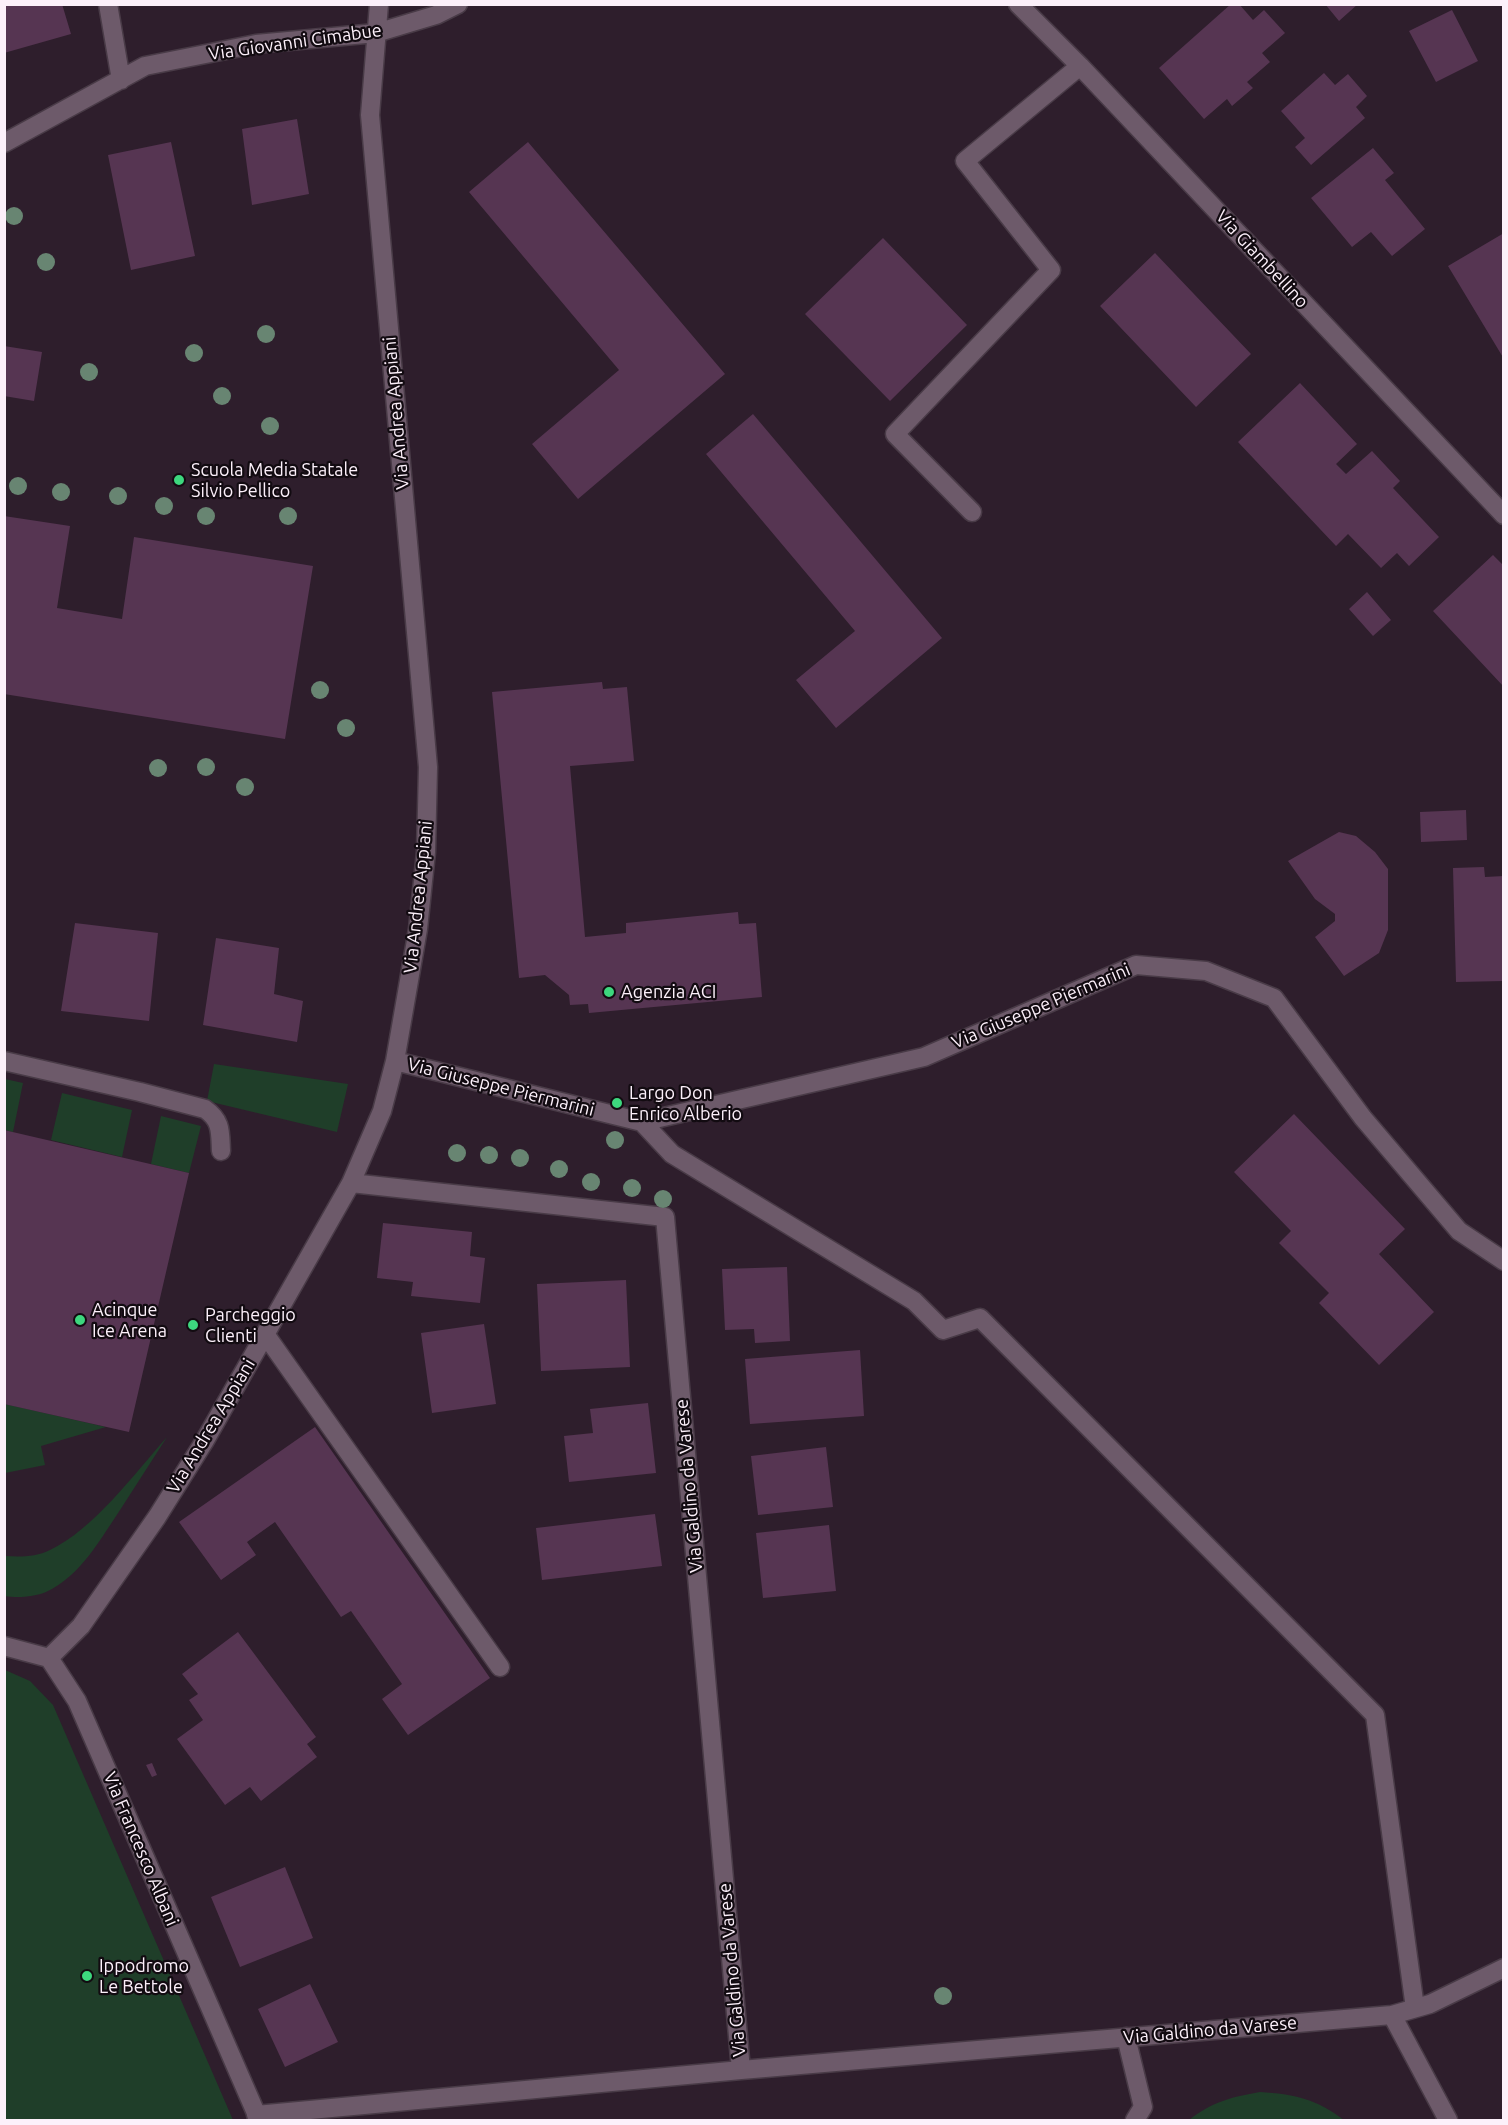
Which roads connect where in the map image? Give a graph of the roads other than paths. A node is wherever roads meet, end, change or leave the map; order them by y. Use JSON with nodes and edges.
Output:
{"nodes":[{"id":1,"x":108,"y":4,"type":"edge"},
{"id":2,"x":379,"y":4,"type":"edge"},
{"id":3,"x":458,"y":4,"type":"edge"},
{"id":4,"x":1018,"y":4,"type":"edge"},
{"id":5,"x":376,"y":33,"type":"junction"},
{"id":6,"x":1080,"y":66,"type":"junction"},
{"id":7,"x":121,"y":80,"type":"junction"},
{"id":8,"x":4,"y":143,"type":"edge"},
{"id":9,"x":972,"y":512,"type":"dead end"},
{"id":10,"x":1503,"y":515,"type":"edge"},
{"id":11,"x":4,"y":1061,"type":"edge"},
{"id":12,"x":394,"y":1061,"type":"junction"},
{"id":13,"x":642,"y":1122,"type":"junction"},
{"id":14,"x":221,"y":1151,"type":"dead end"},
{"id":15,"x":351,"y":1183,"type":"junction"},
{"id":16,"x":1503,"y":1261,"type":"edge"},
{"id":17,"x":265,"y":1334,"type":"junction"},
{"id":18,"x":4,"y":1646,"type":"edge"},
{"id":19,"x":49,"y":1658,"type":"junction"},
{"id":20,"x":500,"y":1667,"type":"dead end"},
{"id":21,"x":1503,"y":1968,"type":"edge"},
{"id":22,"x":1415,"y":2008,"type":"junction"},
{"id":23,"x":1392,"y":2015,"type":"junction"},
{"id":24,"x":1126,"y":2037,"type":"junction"},
{"id":25,"x":741,"y":2070,"type":"junction"},
{"id":26,"x":258,"y":2118,"type":"edge"},
{"id":27,"x":1135,"y":2121,"type":"edge"},
{"id":28,"x":1448,"y":2121,"type":"edge"}],
"edges":[{"from":1,"to":7,"type":"street"},
{"from":2,"to":5,"type":"street","name":"Via Andrea Appiani"},
{"from":3,"to":5,"type":"street","name":"Via Giovanni Cimabue"},
{"from":4,"to":6,"type":"street","name":"Via Giambellino"},
{"from":5,"to":7,"type":"street","name":"Via Giovanni Cimabue"},
{"from":5,"to":12,"type":"street","name":"Via Andrea Appiani"},
{"from":6,"to":9,"type":"street"},
{"from":6,"to":10,"type":"street","name":"Via Giambellino"},
{"from":7,"to":8,"type":"street","name":"Via Giovanni Cimabue"},
{"from":11,"to":14,"type":"street"},
{"from":12,"to":13,"type":"street","name":"Via Giuseppe Piermarini"},
{"from":12,"to":15,"type":"street","name":"Via Andrea Appiani"},
{"from":13,"to":16,"type":"street","name":"Via Giuseppe Piermarini"},
{"from":13,"to":22,"type":"street"},
{"from":15,"to":17,"type":"street","name":"Via Andrea Appiani"},
{"from":15,"to":25,"type":"street","name":"Via Galdino da Varese"},
{"from":17,"to":19,"type":"street","name":"Via Andrea Appiani"},
{"from":17,"to":20,"type":"street"},
{"from":18,"to":19,"type":"street"},
{"from":19,"to":26,"type":"street","name":"Via Francesco Albani"},
{"from":21,"to":22,"type":"street","name":"Via Galdino da Varese"},
{"from":22,"to":23,"type":"street","name":"Via Galdino da Varese"},
{"from":23,"to":24,"type":"street","name":"Via Galdino da Varese"},
{"from":23,"to":28,"type":"street"},
{"from":24,"to":25,"type":"street","name":"Via Galdino da Varese"},
{"from":24,"to":27,"type":"street"},
{"from":25,"to":26,"type":"street","name":"Via Galdino da Varese"}]}
